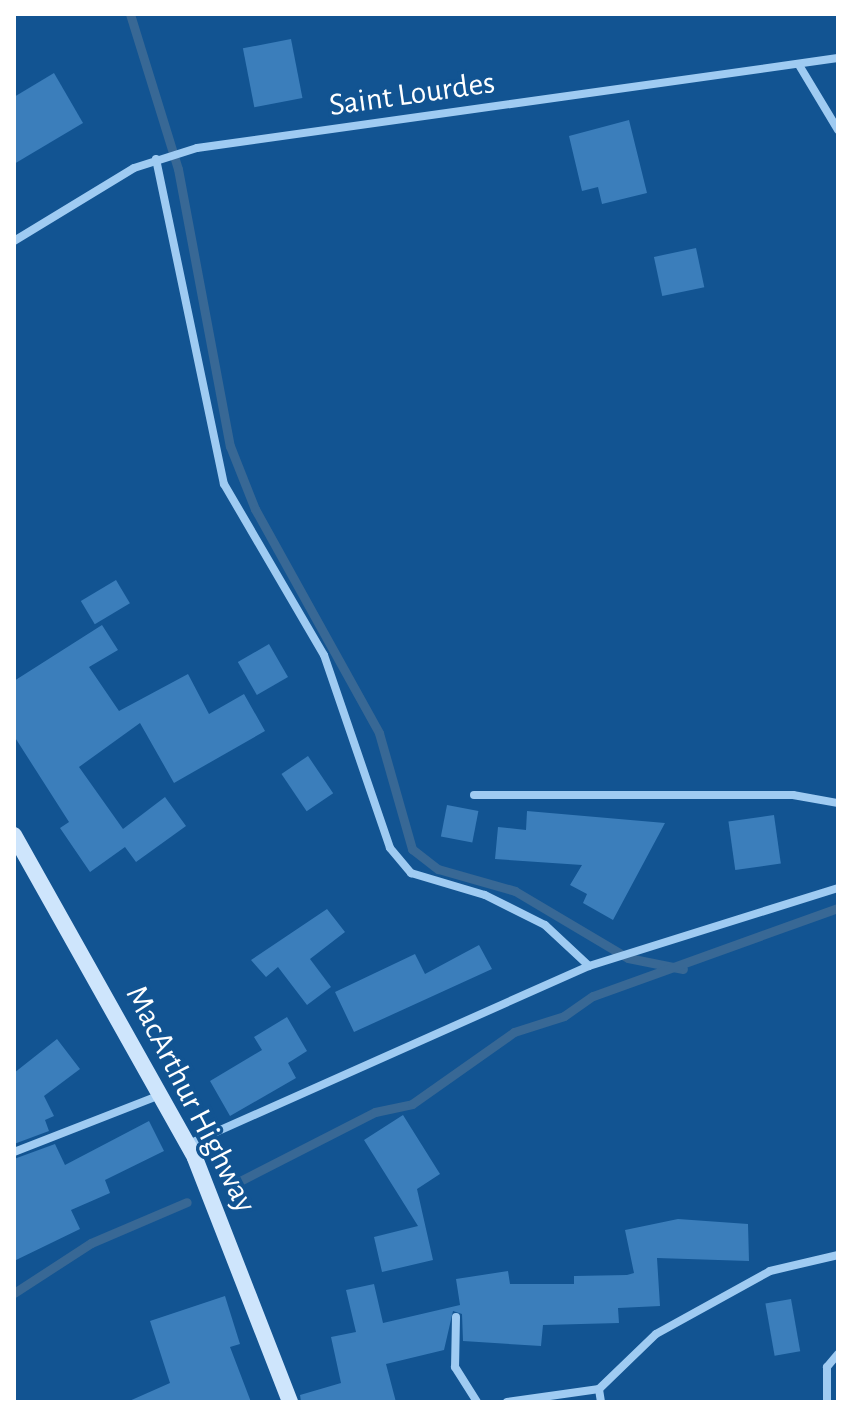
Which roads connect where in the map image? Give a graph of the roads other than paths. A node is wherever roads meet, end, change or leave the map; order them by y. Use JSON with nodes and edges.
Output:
{"nodes":[{"id":1,"x":838,"y":58,"type":"edge"},
{"id":2,"x":799,"y":65,"type":"junction"},
{"id":3,"x":838,"y":130,"type":"edge"},
{"id":4,"x":159,"y":158,"type":"junction"},
{"id":5,"x":14,"y":241,"type":"edge"},
{"id":6,"x":474,"y":795,"type":"dead end"},
{"id":7,"x":838,"y":803,"type":"edge"},
{"id":8,"x":14,"y":835,"type":"edge"},
{"id":9,"x":838,"y":888,"type":"edge"},
{"id":10,"x":589,"y":966,"type":"junction"},
{"id":11,"x":164,"y":1094,"type":"junction"},
{"id":12,"x":189,"y":1144,"type":"junction"},
{"id":13,"x":14,"y":1152,"type":"edge"},
{"id":14,"x":838,"y":1255,"type":"edge"},
{"id":15,"x":456,"y":1317,"type":"dead end"},
{"id":16,"x":838,"y":1354,"type":"edge"},
{"id":17,"x":599,"y":1389,"type":"junction"},
{"id":18,"x":290,"y":1402,"type":"edge"},
{"id":19,"x":477,"y":1402,"type":"edge"},
{"id":20,"x":507,"y":1402,"type":"edge"},
{"id":21,"x":601,"y":1402,"type":"edge"},
{"id":22,"x":827,"y":1402,"type":"edge"}],
"edges":[{"from":1,"to":2,"type":"street","name":"Saint Lourdes"},
{"from":2,"to":3,"type":"street"},
{"from":2,"to":4,"type":"street","name":"Saint Lourdes"},
{"from":4,"to":5,"type":"street","name":"Saint Lourdes"},
{"from":4,"to":10,"type":"street"},
{"from":6,"to":7,"type":"street"},
{"from":8,"to":11,"type":"main road","name":"MacArthur Highway"},
{"from":9,"to":10,"type":"street"},
{"from":10,"to":12,"type":"street"},
{"from":11,"to":12,"type":"main road","name":"MacArthur Highway"},
{"from":11,"to":13,"type":"street"},
{"from":12,"to":18,"type":"main road","name":"MacArthur Highway"},
{"from":14,"to":17,"type":"street"},
{"from":15,"to":19,"type":"street"},
{"from":16,"to":22,"type":"street"},
{"from":17,"to":20,"type":"street"},
{"from":17,"to":21,"type":"street"}]}
